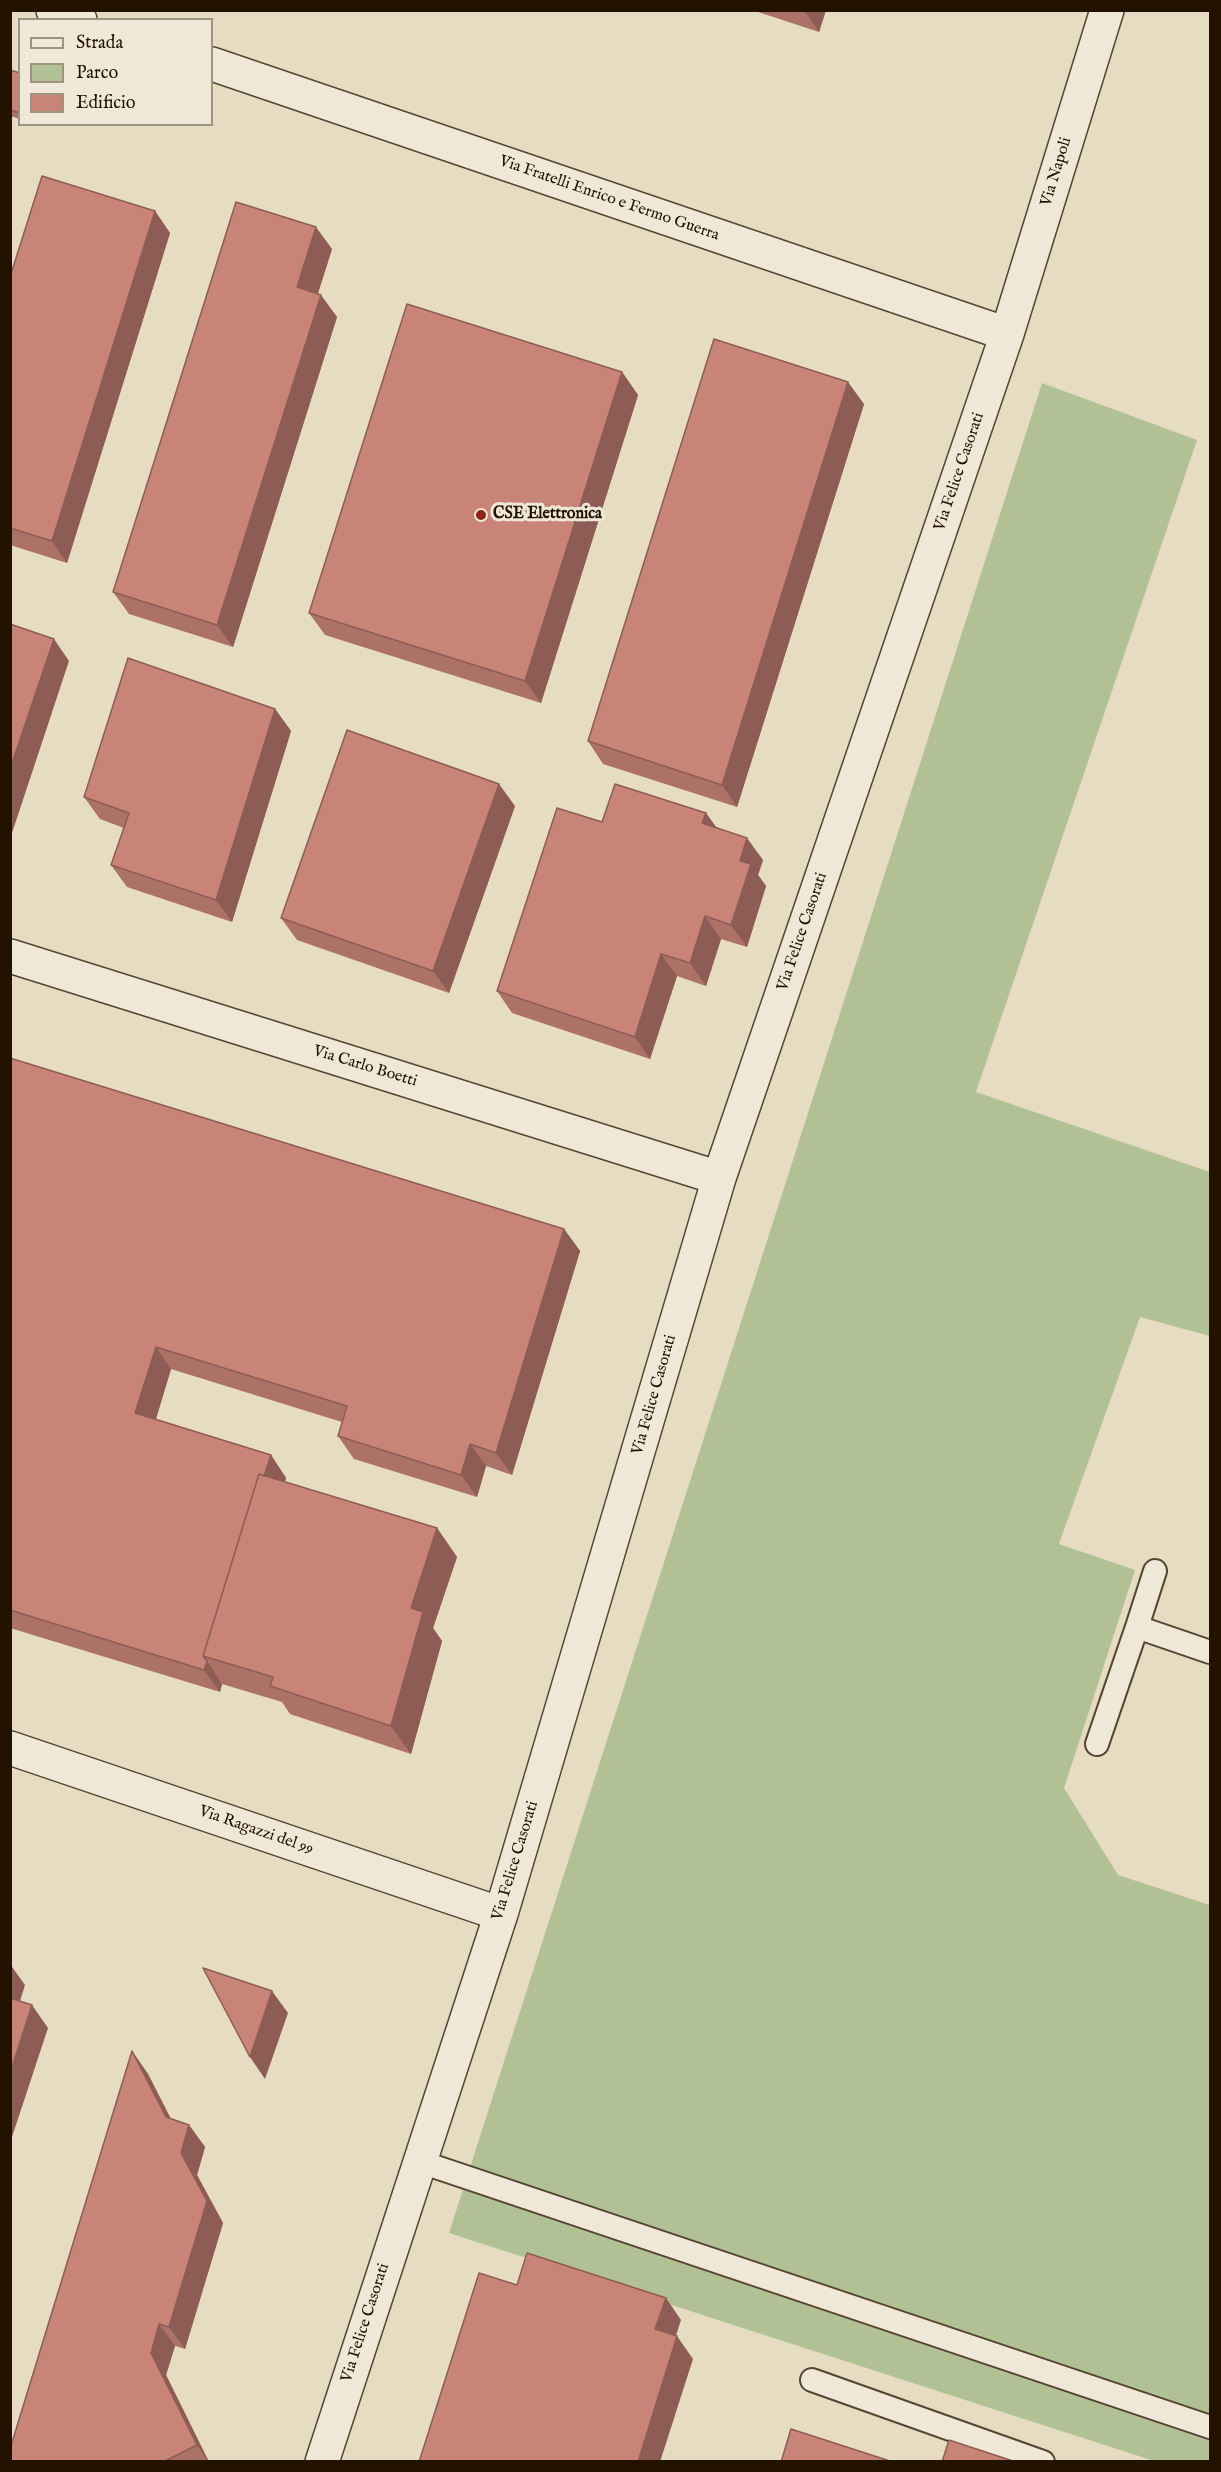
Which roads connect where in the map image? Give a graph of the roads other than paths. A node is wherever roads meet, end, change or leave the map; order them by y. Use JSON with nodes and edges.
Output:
{"nodes":[{"id":1,"x":53,"y":10,"type":"edge"},
{"id":2,"x":1107,"y":10,"type":"edge"},
{"id":3,"x":75,"y":18,"type":"edge"},
{"id":4,"x":213,"y":64,"type":"edge"},
{"id":5,"x":1007,"y":334,"type":"junction"},
{"id":6,"x":10,"y":956,"type":"edge"},
{"id":7,"x":719,"y":1178,"type":"junction"},
{"id":8,"x":1155,"y":1571,"type":"dead end"},
{"id":9,"x":1137,"y":1627,"type":"junction"},
{"id":10,"x":1210,"y":1652,"type":"edge"},
{"id":11,"x":1097,"y":1744,"type":"dead end"},
{"id":12,"x":10,"y":1748,"type":"edge"},
{"id":13,"x":501,"y":1914,"type":"junction"},
{"id":14,"x":418,"y":2161,"type":"junction"},
{"id":15,"x":812,"y":2380,"type":"dead end"},
{"id":16,"x":1210,"y":2427,"type":"edge"},
{"id":17,"x":322,"y":2462,"type":"edge"},
{"id":18,"x":1043,"y":2462,"type":"edge"}],
"edges":[{"from":1,"to":3,"type":"street"},
{"from":2,"to":5,"type":"street","name":"Via Napoli"},
{"from":4,"to":5,"type":"street","name":"Via Fratelli Enrico e Fermo Guerra"},
{"from":5,"to":7,"type":"street","name":"Via Felice Casorati"},
{"from":6,"to":7,"type":"street","name":"Via Carlo Boetti"},
{"from":7,"to":13,"type":"street","name":"Via Felice Casorati"},
{"from":8,"to":9,"type":"lane"},
{"from":9,"to":10,"type":"lane"},
{"from":9,"to":11,"type":"lane"},
{"from":12,"to":13,"type":"street","name":"Via Ragazzi del 99"},
{"from":13,"to":14,"type":"street","name":"Via Felice Casorati"},
{"from":14,"to":16,"type":"lane"},
{"from":14,"to":17,"type":"street","name":"Via Felice Casorati"},
{"from":15,"to":18,"type":"lane"}]}
